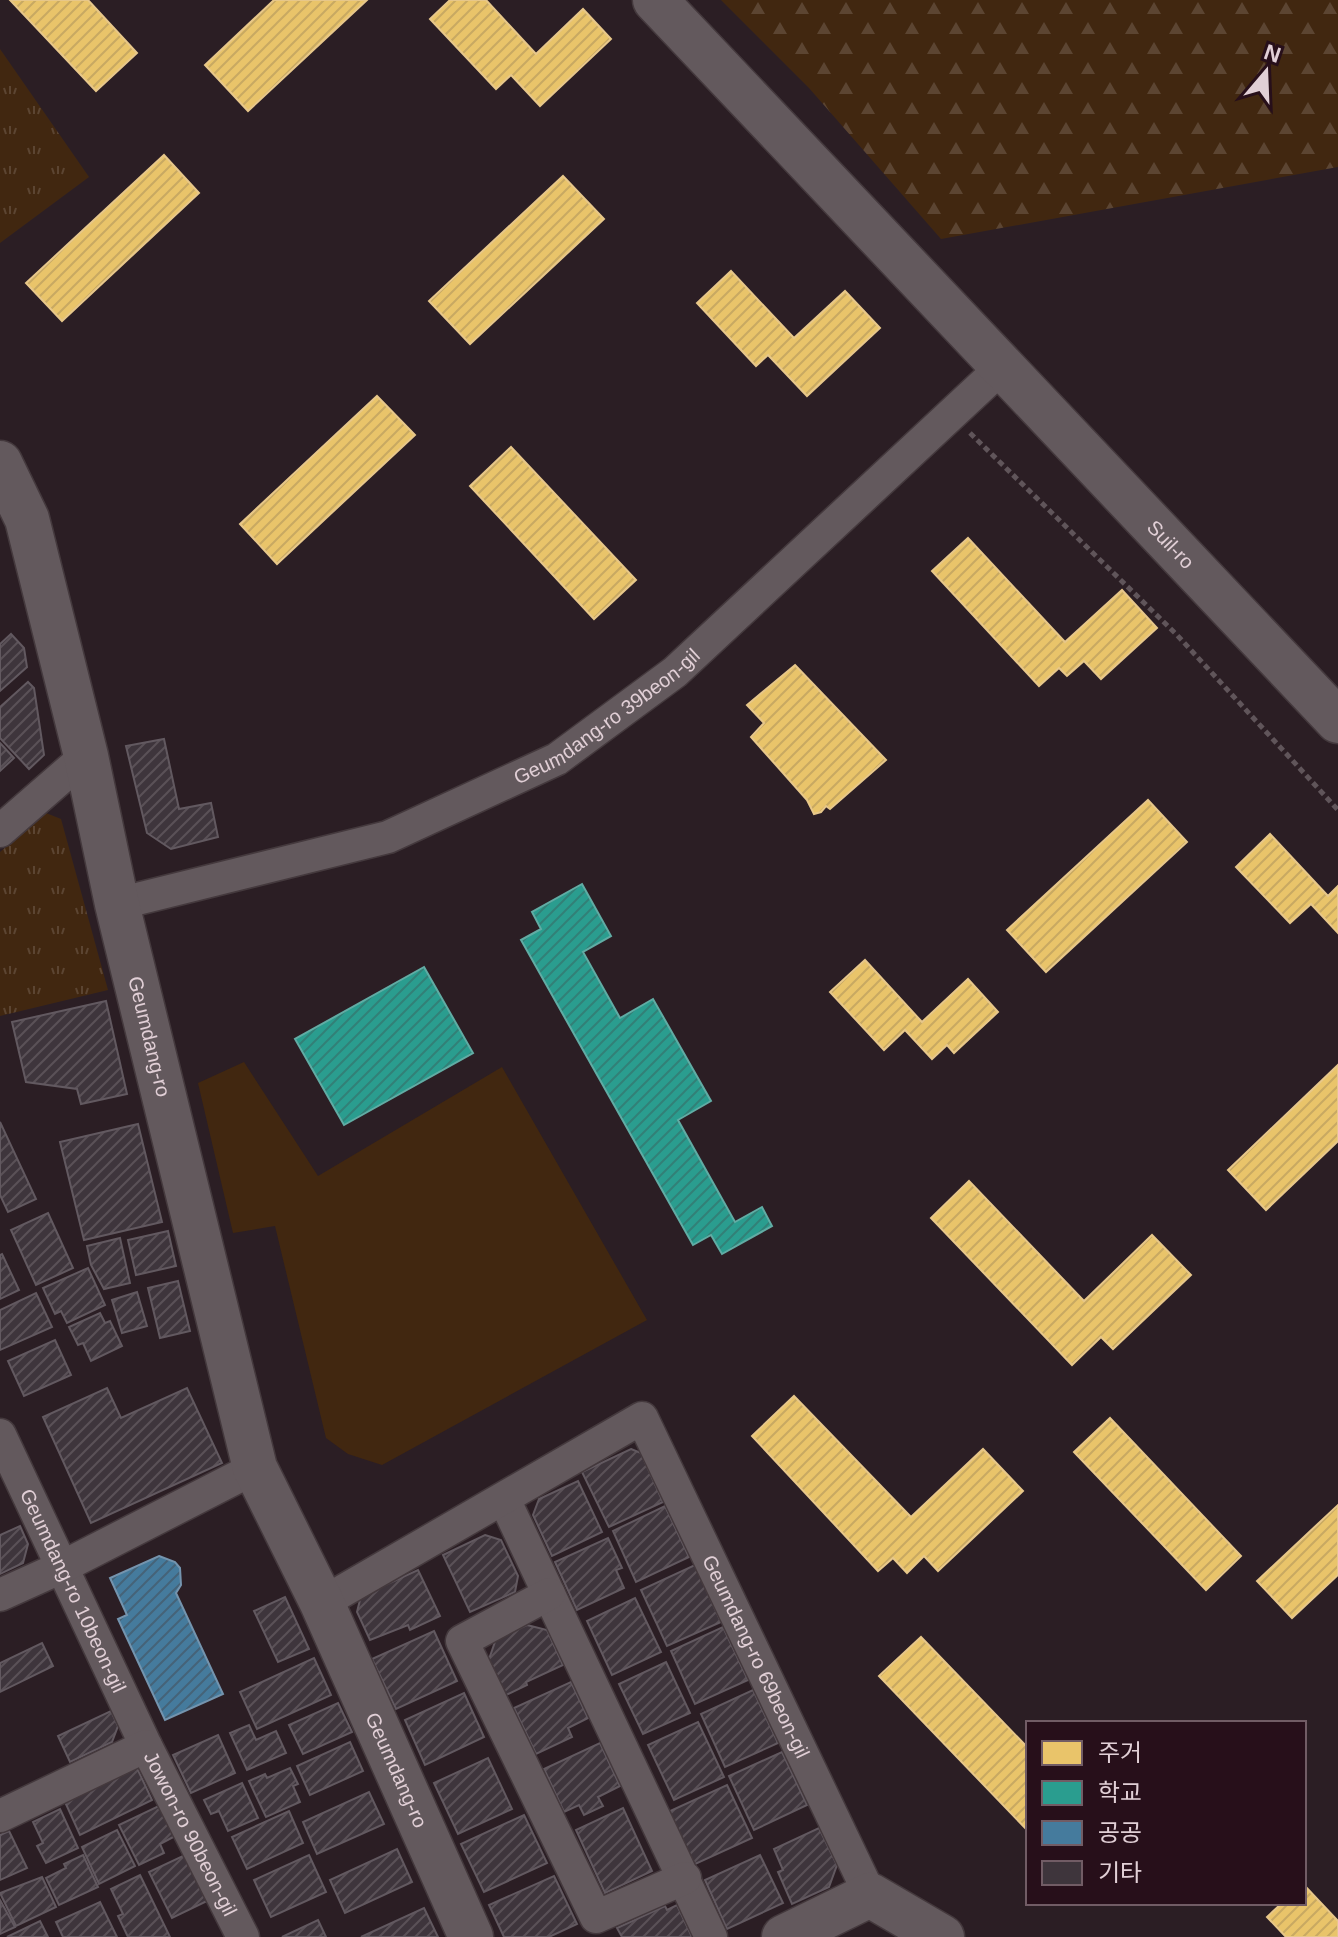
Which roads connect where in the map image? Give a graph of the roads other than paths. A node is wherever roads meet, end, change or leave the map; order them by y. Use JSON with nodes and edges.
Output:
{"nodes":[{"id":1,"x":655,"y":0,"type":"edge"},
{"id":2,"x":1001,"y":368,"type":"junction"},
{"id":3,"x":0,"y":463,"type":"edge"},
{"id":4,"x":14,"y":531,"type":"edge"},
{"id":5,"x":1338,"y":721,"type":"edge"},
{"id":6,"x":86,"y":756,"type":"junction"},
{"id":7,"x":0,"y":831,"type":"edge"},
{"id":8,"x":117,"y":904,"type":"junction"},
{"id":9,"x":0,"y":1435,"type":"edge"},
{"id":10,"x":255,"y":1468,"type":"junction"},
{"id":11,"x":504,"y":1499,"type":"junction"},
{"id":12,"x":62,"y":1567,"type":"junction"},
{"id":13,"x":549,"y":1594,"type":"junction"},
{"id":14,"x":0,"y":1595,"type":"edge"},
{"id":15,"x":322,"y":1603,"type":"junction"},
{"id":16,"x":146,"y":1746,"type":"junction"},
{"id":17,"x":0,"y":1816,"type":"edge"},
{"id":18,"x":685,"y":1878,"type":"junction"},
{"id":19,"x":870,"y":1895,"type":"junction"},
{"id":20,"x":233,"y":1934,"type":"edge"},
{"id":21,"x":471,"y":1937,"type":"edge"},
{"id":22,"x":711,"y":1937,"type":"edge"},
{"id":23,"x":784,"y":1937,"type":"edge"},
{"id":24,"x":942,"y":1937,"type":"edge"}],
"edges":[{"from":1,"to":2,"type":"street","name":"Suil-ro"},
{"from":2,"to":5,"type":"street","name":"Suil-ro"},
{"from":2,"to":8,"type":"street","name":"Geumdang-ro 39beon-gil"},
{"from":3,"to":4,"type":"street","name":"Geumdang-ro"},
{"from":4,"to":6,"type":"street","name":"Geumdang-ro"},
{"from":6,"to":7,"type":"street"},
{"from":6,"to":8,"type":"street","name":"Geumdang-ro"},
{"from":8,"to":10,"type":"street","name":"Geumdang-ro"},
{"from":9,"to":12,"type":"street","name":"Geumdang-ro 10beon-gil"},
{"from":10,"to":12,"type":"street"},
{"from":10,"to":15,"type":"street","name":"Geumdang-ro"},
{"from":11,"to":13,"type":"street"},
{"from":11,"to":15,"type":"street"},
{"from":11,"to":19,"type":"street","name":"Geumdang-ro 69beon-gil"},
{"from":12,"to":14,"type":"street"},
{"from":12,"to":16,"type":"street","name":"Geumdang-ro 10beon-gil"},
{"from":13,"to":18,"type":"street"},
{"from":13,"to":18,"type":"street"},
{"from":15,"to":21,"type":"street","name":"Geumdang-ro"},
{"from":16,"to":17,"type":"street","name":"Jowon-ro 90beon-gil"},
{"from":16,"to":20,"type":"street","name":"Jowon-ro 90beon-gil"},
{"from":18,"to":22,"type":"street"},
{"from":19,"to":23,"type":"street"},
{"from":19,"to":24,"type":"street"}]}
